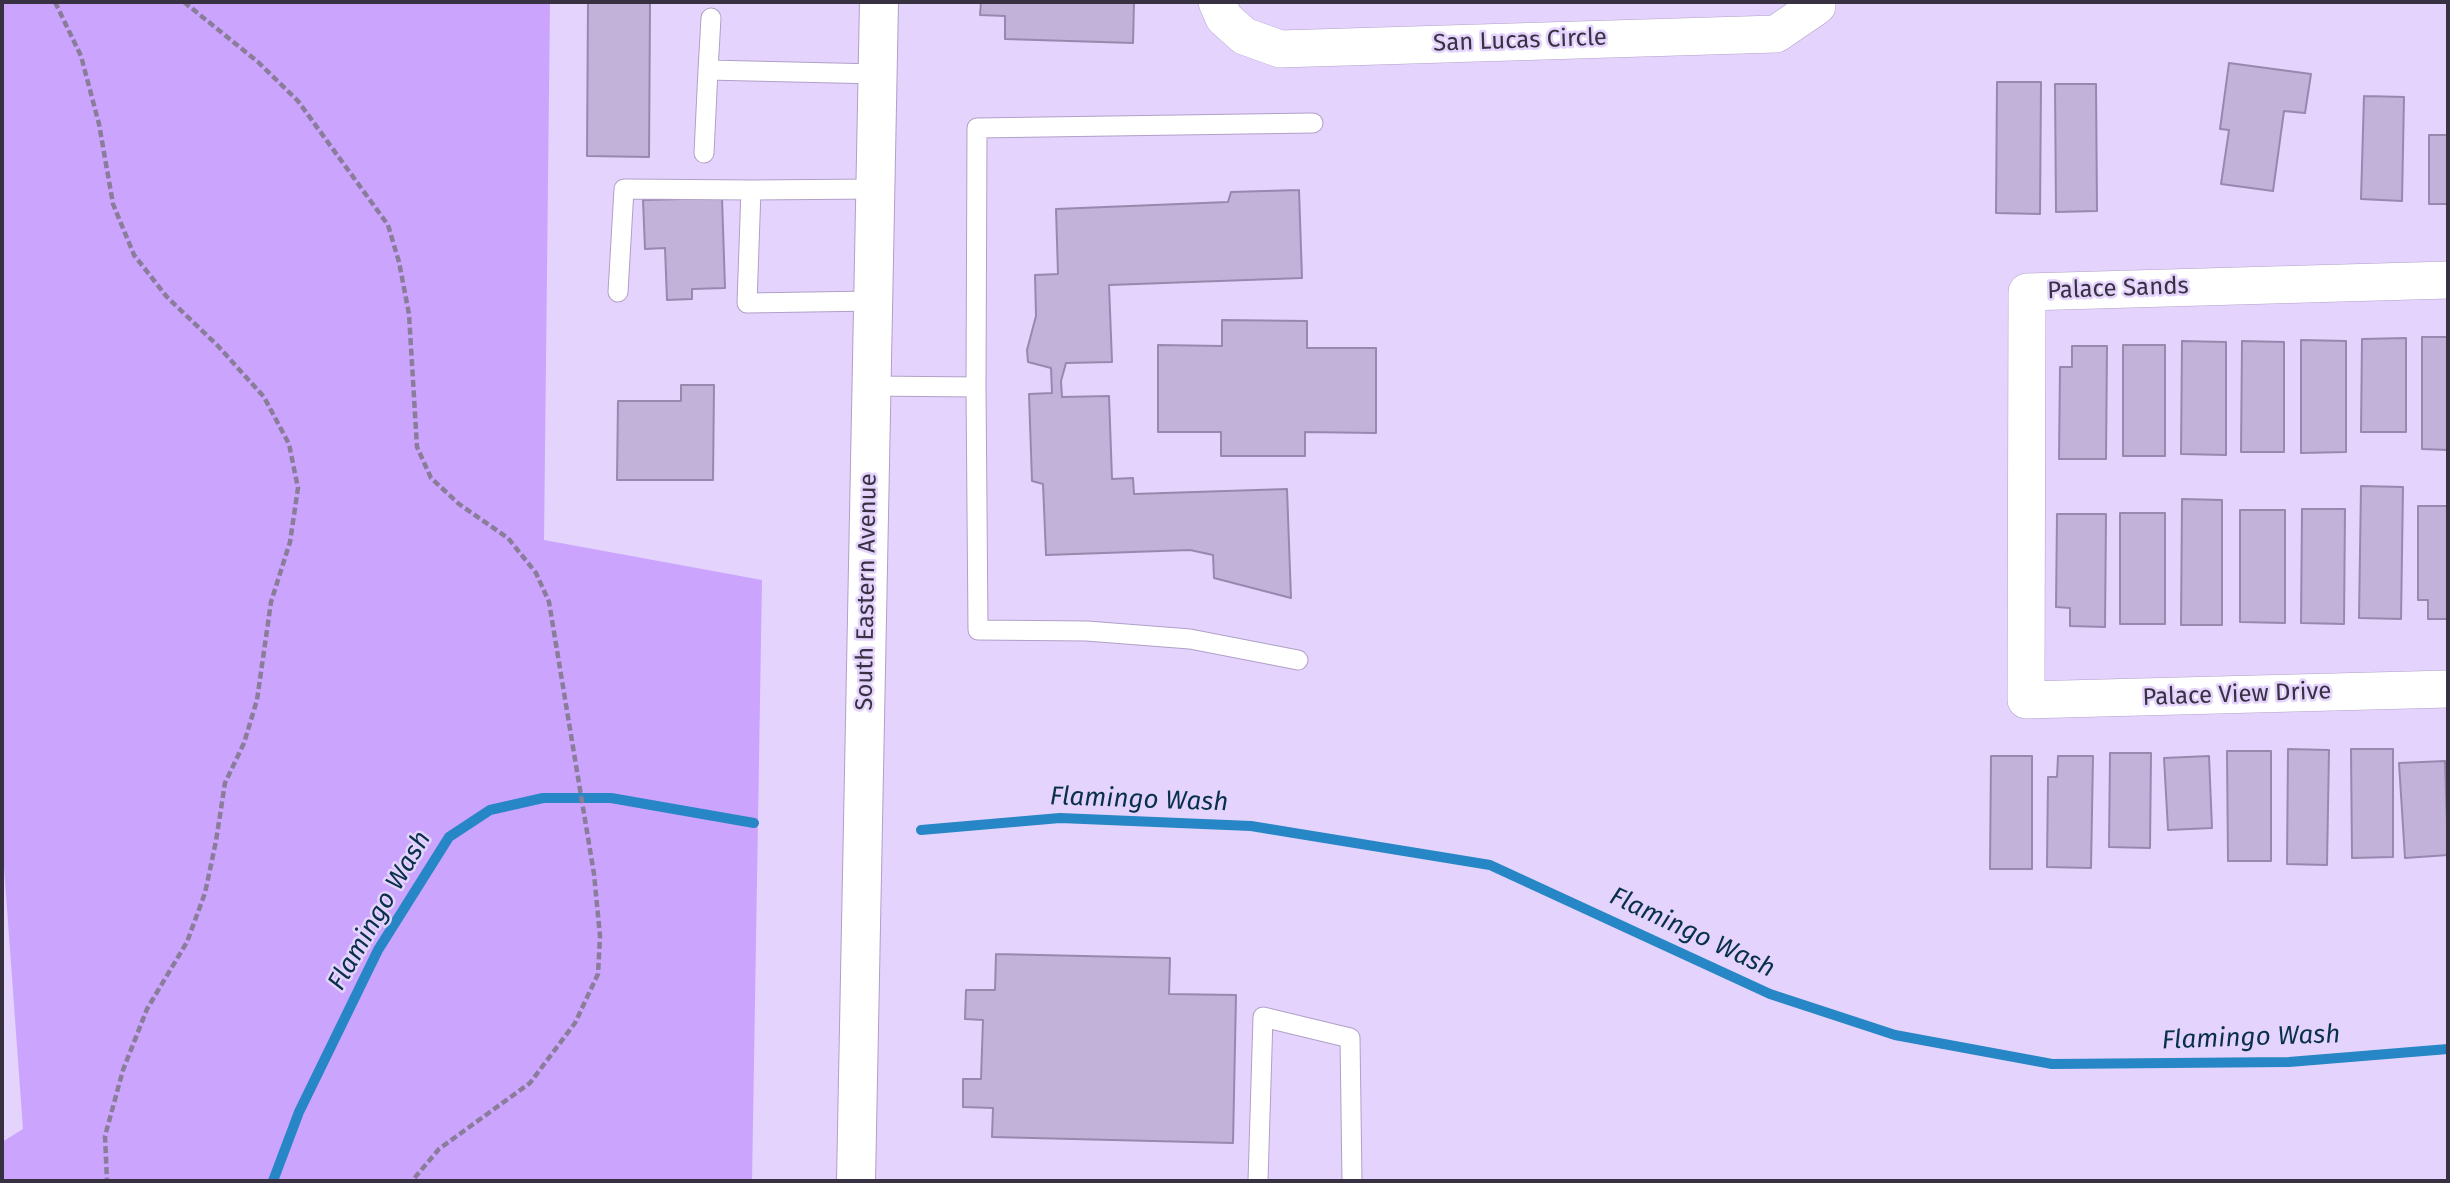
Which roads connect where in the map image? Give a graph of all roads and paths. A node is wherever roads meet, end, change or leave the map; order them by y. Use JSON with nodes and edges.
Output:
{"nodes":[{"id":1,"x":55,"y":2,"type":"edge"},
{"id":2,"x":184,"y":2,"type":"edge"},
{"id":3,"x":879,"y":2,"type":"edge"},
{"id":4,"x":1817,"y":6,"type":"dead end"},
{"id":5,"x":1221,"y":10,"type":"edge"},
{"id":6,"x":711,"y":18,"type":"dead end"},
{"id":7,"x":708,"y":71,"type":"junction"},
{"id":8,"x":877,"y":74,"type":"junction"},
{"id":9,"x":1313,"y":123,"type":"dead end"},
{"id":10,"x":704,"y":153,"type":"dead end"},
{"id":11,"x":875,"y":189,"type":"junction"},
{"id":12,"x":751,"y":190,"type":"junction"},
{"id":13,"x":2448,"y":280,"type":"edge"},
{"id":14,"x":618,"y":292,"type":"dead end"},
{"id":15,"x":873,"y":300,"type":"junction"},
{"id":16,"x":871,"y":386,"type":"junction"},
{"id":17,"x":976,"y":387,"type":"junction"},
{"id":18,"x":1298,"y":660,"type":"dead end"},
{"id":19,"x":2448,"y":689,"type":"edge"},
{"id":20,"x":2026,"y":700,"type":"joint"},
{"id":21,"x":107,"y":1181,"type":"edge"},
{"id":22,"x":412,"y":1181,"type":"edge"},
{"id":23,"x":856,"y":1181,"type":"edge"},
{"id":24,"x":1258,"y":1181,"type":"edge"},
{"id":25,"x":1352,"y":1181,"type":"edge"}],
"edges":[{"from":1,"to":21,"type":"path"},
{"from":2,"to":22,"type":"path"},
{"from":3,"to":8,"type":"main road","name":"South Eastern Avenue"},
{"from":4,"to":5,"type":"street","name":"San Lucas Circle"},
{"from":6,"to":7,"type":"lane"},
{"from":7,"to":8,"type":"lane"},
{"from":7,"to":10,"type":"lane"},
{"from":8,"to":11,"type":"main road","name":"South Eastern Avenue"},
{"from":9,"to":17,"type":"lane"},
{"from":11,"to":12,"type":"lane"},
{"from":11,"to":15,"type":"main road","name":"South Eastern Avenue"},
{"from":12,"to":14,"type":"lane"},
{"from":12,"to":15,"type":"lane"},
{"from":13,"to":20,"type":"street","name":"Palace Sands"},
{"from":15,"to":16,"type":"main road","name":"South Eastern Avenue"},
{"from":16,"to":17,"type":"lane"},
{"from":16,"to":23,"type":"main road","name":"South Eastern Avenue"},
{"from":17,"to":18,"type":"lane"},
{"from":19,"to":20,"type":"street","name":"Palace View Drive"},
{"from":24,"to":25,"type":"lane"}]}
